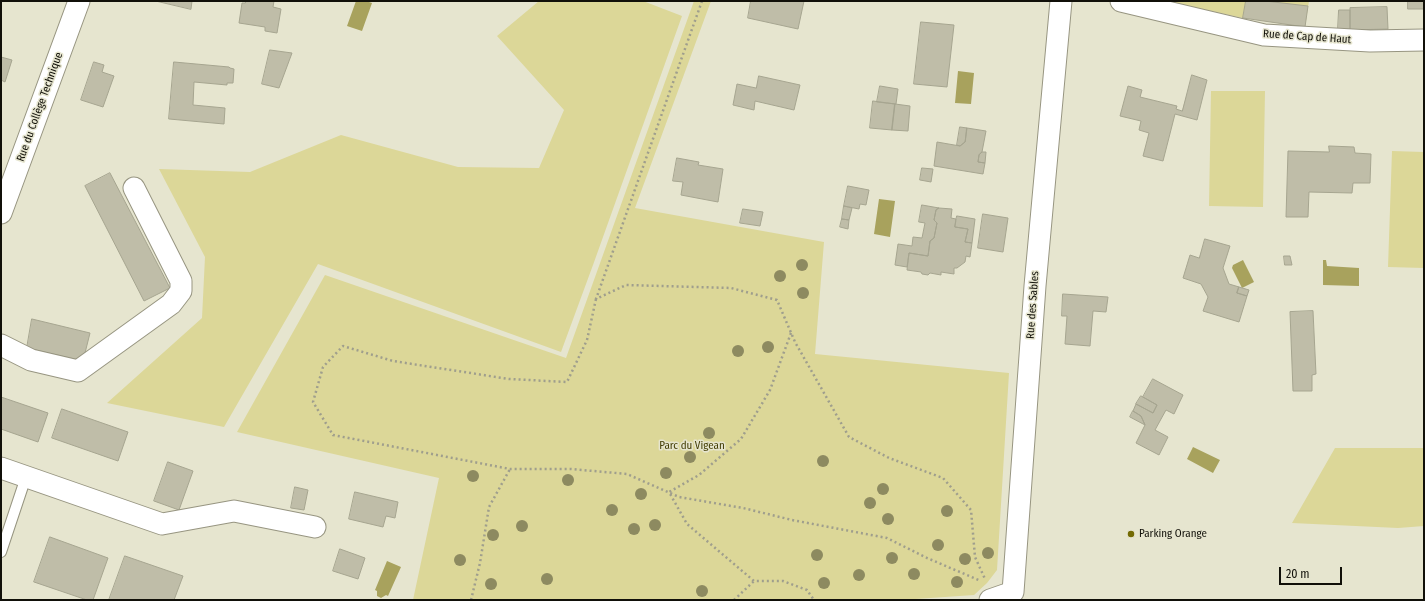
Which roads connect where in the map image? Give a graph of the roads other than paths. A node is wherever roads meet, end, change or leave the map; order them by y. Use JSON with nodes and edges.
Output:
{"nodes":[{"id":1,"x":79,"y":1,"type":"edge"},
{"id":2,"x":1061,"y":1,"type":"edge"},
{"id":3,"x":1121,"y":1,"type":"edge"},
{"id":4,"x":1424,"y":40,"type":"edge"},
{"id":5,"x":134,"y":188,"type":"dead end"},
{"id":6,"x":1,"y":213,"type":"edge"},
{"id":7,"x":1,"y":345,"type":"edge"},
{"id":8,"x":1,"y":468,"type":"edge"},
{"id":9,"x":26,"y":477,"type":"junction"},
{"id":10,"x":315,"y":527,"type":"dead end"},
{"id":11,"x":1,"y":552,"type":"edge"},
{"id":12,"x":1021,"y":596,"type":"edge"},
{"id":13,"x":990,"y":600,"type":"edge"}],
"edges":[{"from":1,"to":6,"type":"street","name":"Rue du Collège Technique"},
{"from":2,"to":12,"type":"street","name":"Rue des Sables"},
{"from":3,"to":4,"type":"street","name":"Rue de Cap de Haut"},
{"from":5,"to":7,"type":"street"},
{"from":8,"to":9,"type":"street"},
{"from":9,"to":10,"type":"street"},
{"from":9,"to":11,"type":"lane"},
{"from":12,"to":13,"type":"street"}]}
